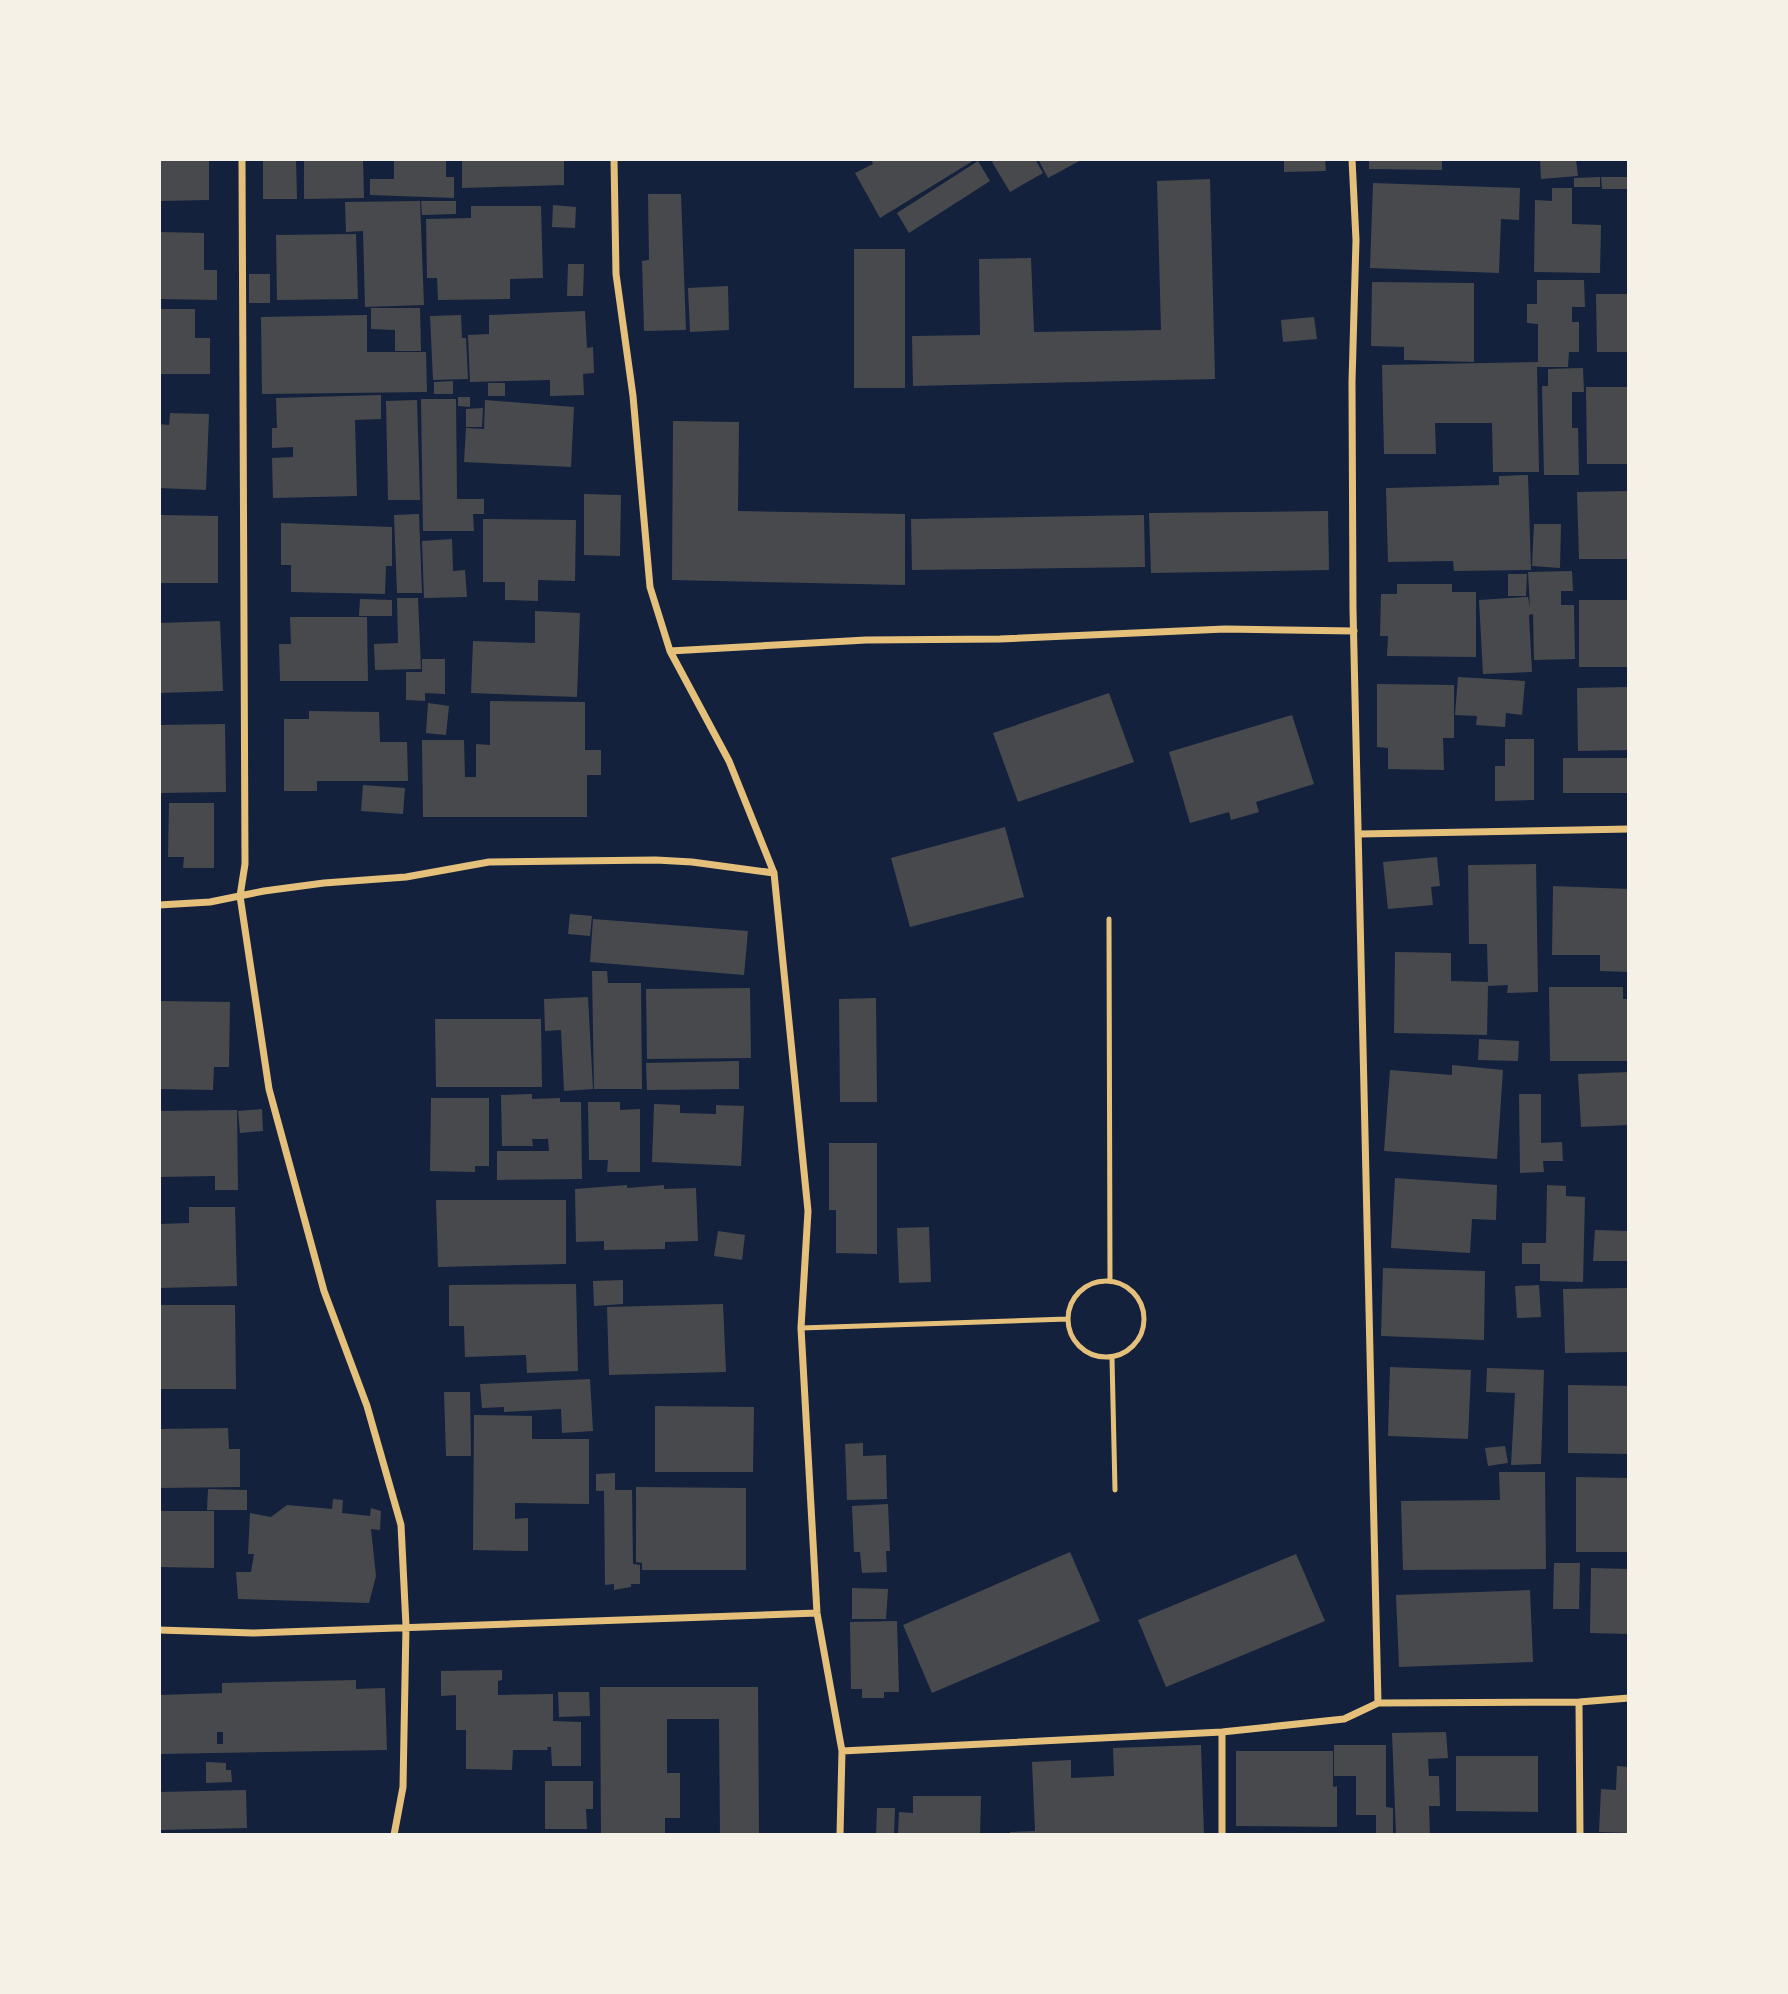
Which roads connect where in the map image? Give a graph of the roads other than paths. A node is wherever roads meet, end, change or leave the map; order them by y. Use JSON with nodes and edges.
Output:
{"nodes":[{"id":1,"x":242,"y":159,"type":"edge"},
{"id":2,"x":614,"y":159,"type":"edge"},
{"id":3,"x":1352,"y":159,"type":"edge"},
{"id":4,"x":1354,"y":631,"type":"junction"},
{"id":5,"x":670,"y":651,"type":"junction"},
{"id":6,"x":1629,"y":829,"type":"edge"},
{"id":7,"x":1359,"y":834,"type":"junction"},
{"id":8,"x":774,"y":873,"type":"junction"},
{"id":9,"x":240,"y":896,"type":"junction"},
{"id":10,"x":159,"y":905,"type":"edge"},
{"id":11,"x":1109,"y":919,"type":"dead end"},
{"id":12,"x":1110,"y":1280,"type":"junction"},
{"id":13,"x":1068,"y":1320,"type":"junction"},
{"id":14,"x":801,"y":1328,"type":"junction"},
{"id":15,"x":1112,"y":1358,"type":"junction"},
{"id":16,"x":1115,"y":1490,"type":"dead end"},
{"id":17,"x":817,"y":1613,"type":"junction"},
{"id":18,"x":406,"y":1626,"type":"junction"},
{"id":19,"x":159,"y":1630,"type":"edge"},
{"id":20,"x":1629,"y":1698,"type":"edge"},
{"id":21,"x":1579,"y":1702,"type":"junction"},
{"id":22,"x":1378,"y":1703,"type":"junction"},
{"id":23,"x":1222,"y":1732,"type":"junction"},
{"id":24,"x":842,"y":1751,"type":"junction"},
{"id":25,"x":394,"y":1835,"type":"edge"},
{"id":26,"x":840,"y":1835,"type":"edge"},
{"id":27,"x":1222,"y":1835,"type":"edge"},
{"id":28,"x":1580,"y":1835,"type":"edge"}],
"edges":[{"from":1,"to":9,"type":"street"},
{"from":2,"to":5,"type":"street"},
{"from":3,"to":4,"type":"street"},
{"from":4,"to":5,"type":"street"},
{"from":4,"to":7,"type":"street"},
{"from":5,"to":8,"type":"street"},
{"from":6,"to":7,"type":"street"},
{"from":7,"to":22,"type":"street"},
{"from":8,"to":9,"type":"street"},
{"from":8,"to":14,"type":"street"},
{"from":9,"to":10,"type":"street"},
{"from":9,"to":18,"type":"street"},
{"from":11,"to":12,"type":"lane"},
{"from":12,"to":13,"type":"lane"},
{"from":12,"to":15,"type":"lane"},
{"from":13,"to":14,"type":"lane"},
{"from":13,"to":15,"type":"lane"},
{"from":14,"to":17,"type":"street"},
{"from":15,"to":16,"type":"lane"},
{"from":17,"to":18,"type":"street"},
{"from":17,"to":24,"type":"street"},
{"from":18,"to":19,"type":"street"},
{"from":18,"to":25,"type":"street"},
{"from":20,"to":21,"type":"street"},
{"from":21,"to":22,"type":"street"},
{"from":21,"to":28,"type":"street"},
{"from":22,"to":23,"type":"street"},
{"from":23,"to":24,"type":"street"},
{"from":23,"to":27,"type":"street"},
{"from":24,"to":26,"type":"street"}]}
